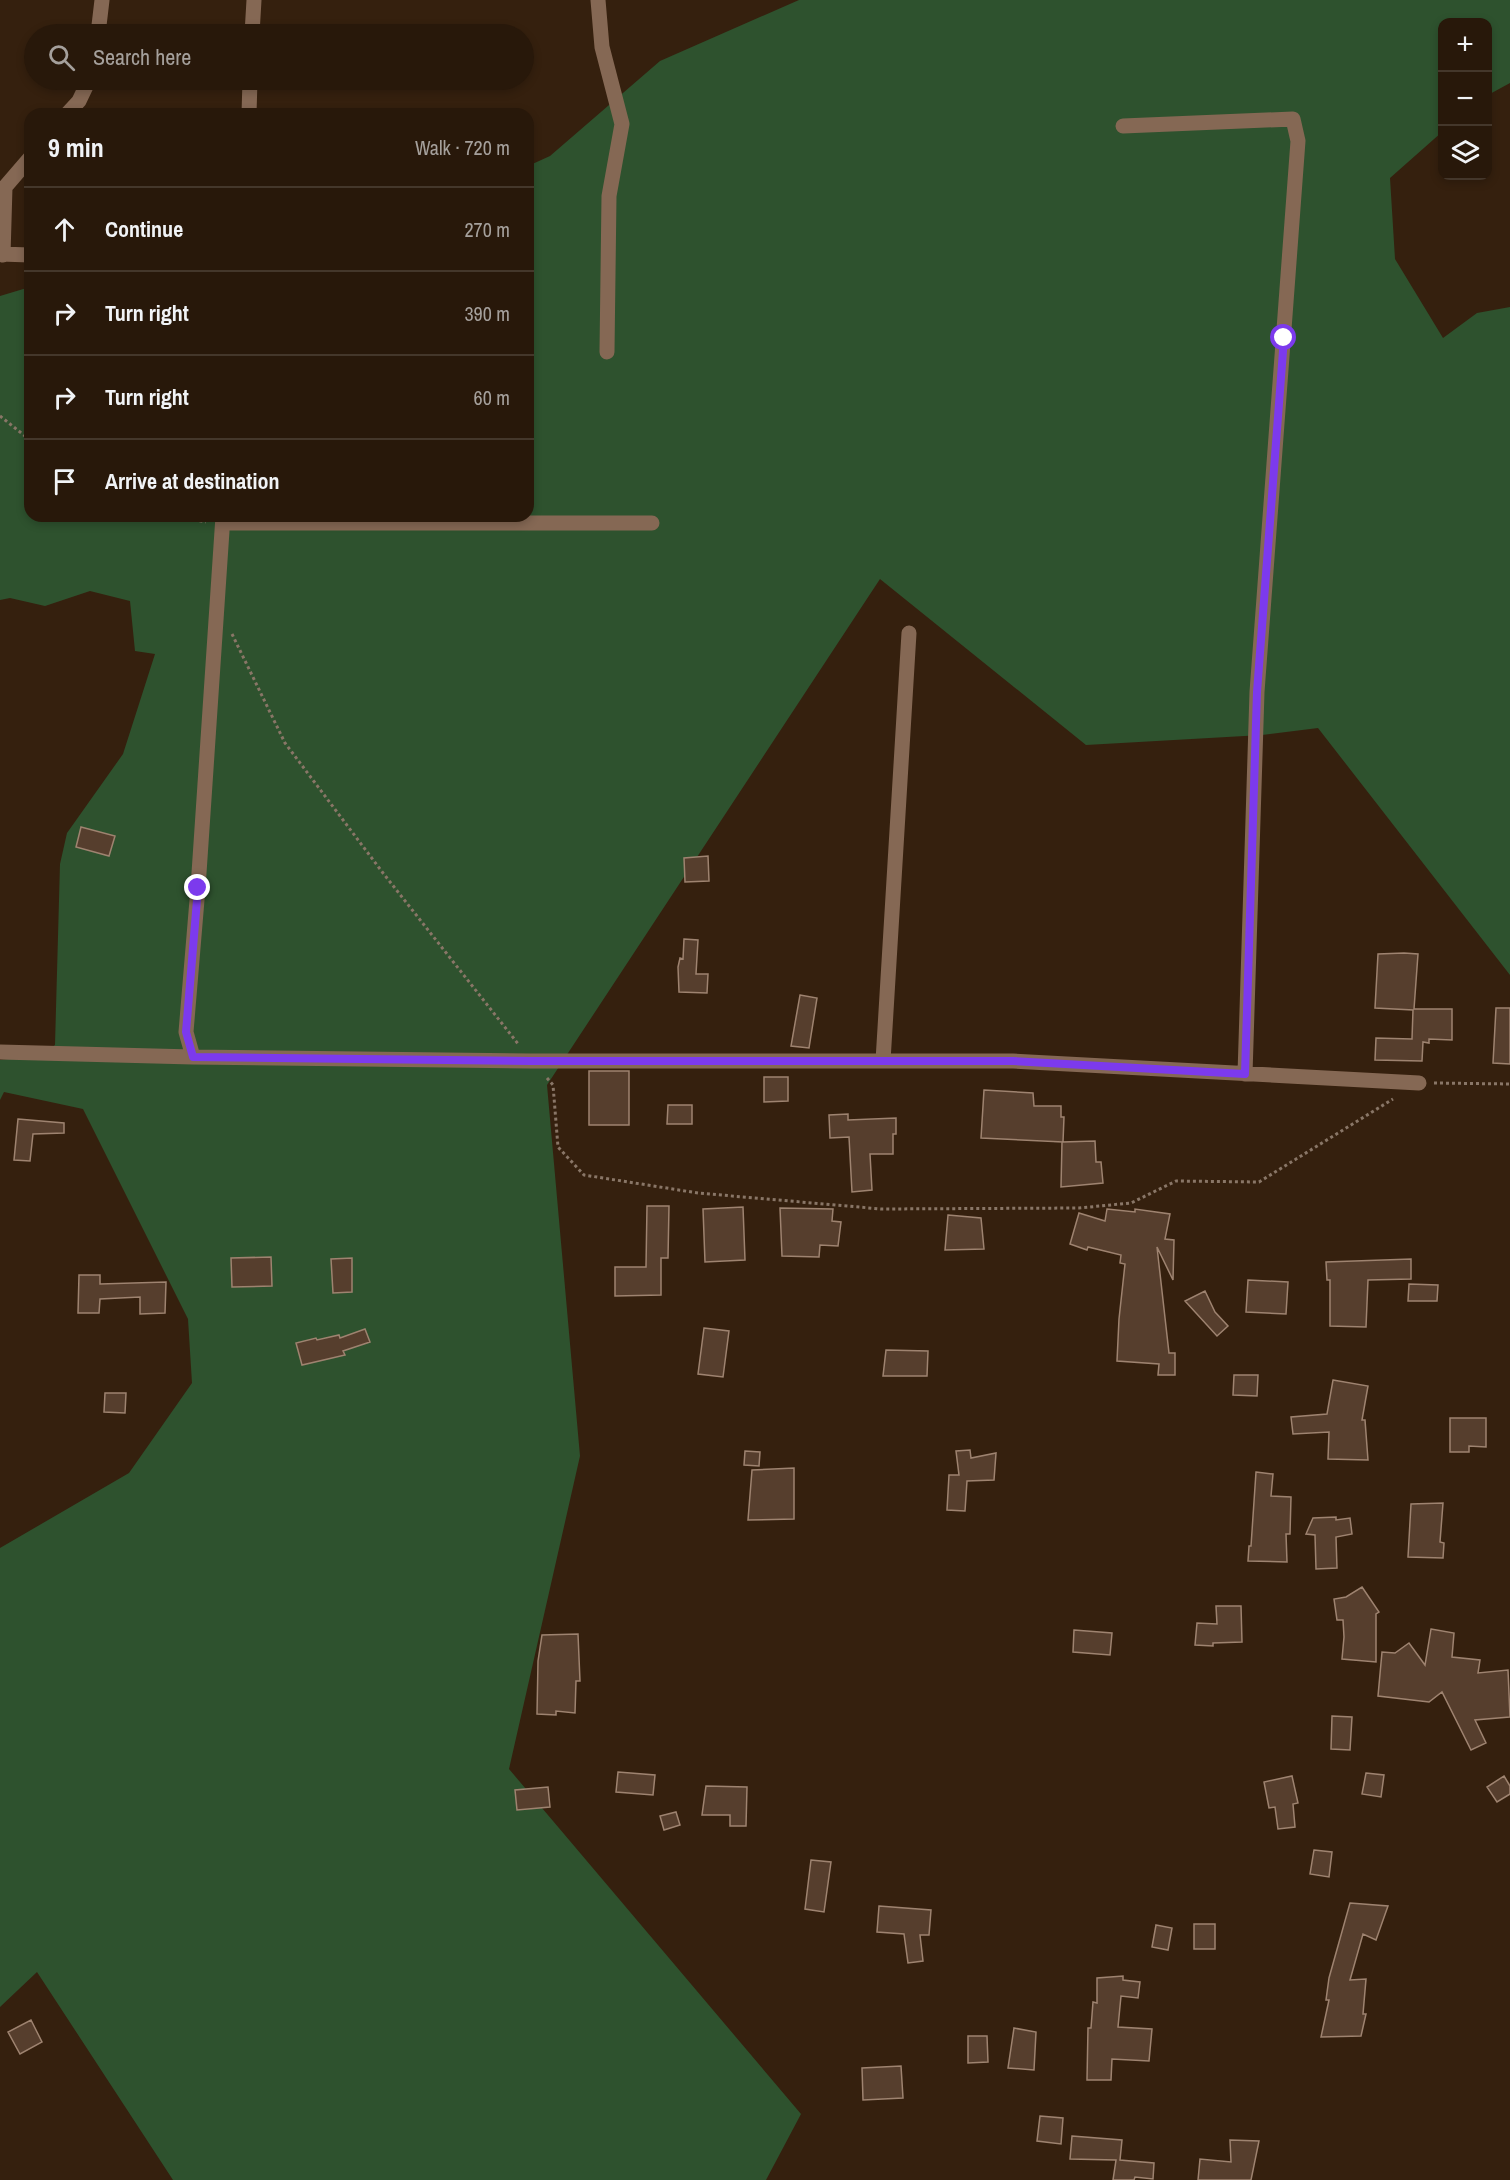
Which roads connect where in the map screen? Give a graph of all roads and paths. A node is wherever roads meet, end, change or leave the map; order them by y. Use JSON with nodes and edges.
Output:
{"nodes":[{"id":1,"x":102,"y":0,"type":"edge"},
{"id":2,"x":254,"y":0,"type":"edge"},
{"id":3,"x":598,"y":0,"type":"edge"},
{"id":4,"x":99,"y":24,"type":"edge"},
{"id":5,"x":253,"y":24,"type":"edge"},
{"id":6,"x":84,"y":90,"type":"edge"},
{"id":7,"x":250,"y":90,"type":"edge"},
{"id":8,"x":73,"y":108,"type":"edge"},
{"id":9,"x":249,"y":108,"type":"edge"},
{"id":10,"x":1123,"y":126,"type":"dead end"},
{"id":11,"x":24,"y":165,"type":"edge"},
{"id":12,"x":2,"y":255,"type":"edge"},
{"id":13,"x":24,"y":255,"type":"edge"},
{"id":14,"x":608,"y":352,"type":"dead end"},
{"id":15,"x":0,"y":416,"type":"edge"},
{"id":16,"x":24,"y":435,"type":"edge"},
{"id":17,"x":223,"y":522,"type":"edge"},
{"id":18,"x":508,"y":522,"type":"edge"},
{"id":19,"x":651,"y":523,"type":"dead end"},
{"id":20,"x":909,"y":633,"type":"dead end"},
{"id":21,"x":0,"y":1052,"type":"edge"},
{"id":22,"x":193,"y":1057,"type":"junction"},
{"id":23,"x":883,"y":1061,"type":"junction"},
{"id":24,"x":1245,"y":1074,"type":"junction"},
{"id":25,"x":1419,"y":1083,"type":"dead end"}],
"edges":[{"from":1,"to":4,"type":"street"},
{"from":2,"to":5,"type":"street"},
{"from":3,"to":14,"type":"street"},
{"from":6,"to":8,"type":"street"},
{"from":7,"to":9,"type":"street"},
{"from":10,"to":24,"type":"street"},
{"from":11,"to":12,"type":"street"},
{"from":12,"to":13,"type":"street"},
{"from":15,"to":16,"type":"path"},
{"from":17,"to":22,"type":"street"},
{"from":18,"to":19,"type":"street"},
{"from":20,"to":23,"type":"street"},
{"from":21,"to":22,"type":"street"},
{"from":22,"to":23,"type":"street"},
{"from":23,"to":24,"type":"street"},
{"from":24,"to":25,"type":"street"}]}
